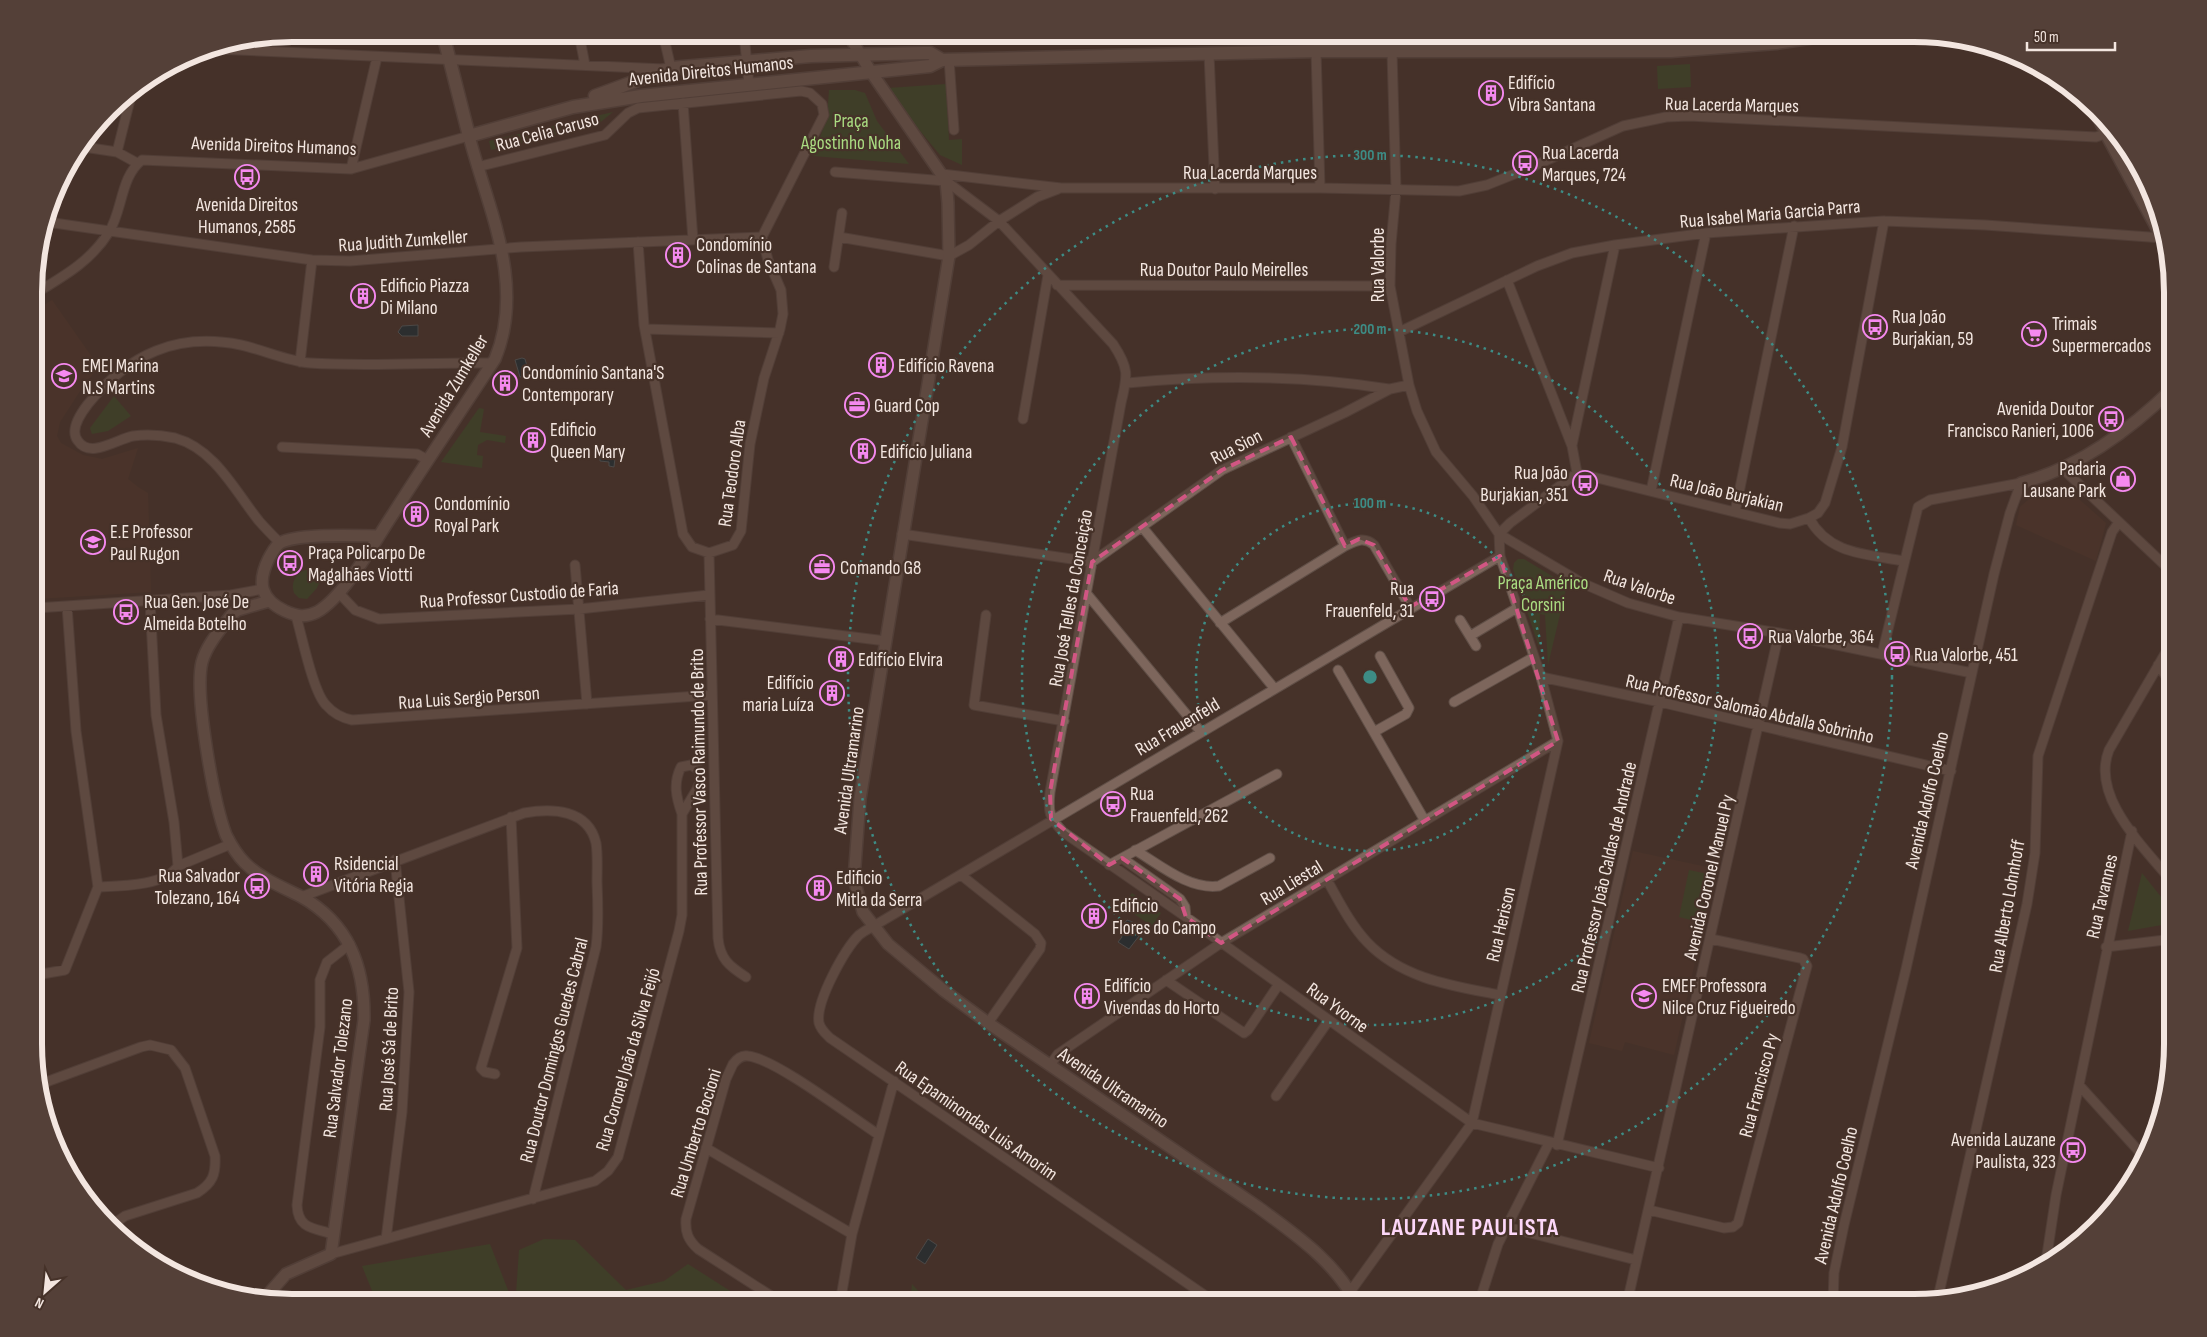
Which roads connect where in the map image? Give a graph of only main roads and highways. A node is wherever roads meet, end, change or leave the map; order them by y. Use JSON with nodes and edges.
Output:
{"nodes":[{"id":1,"x":445,"y":42,"type":"edge"},
{"id":2,"x":1744,"y":42,"type":"edge"},
{"id":3,"x":945,"y":59,"type":"junction"},
{"id":4,"x":574,"y":107,"type":"junction"},
{"id":5,"x":469,"y":136,"type":"joint"}],
"edges":[{"from":1,"to":5,"type":"main road","name":"Avenida Zumkeller"},
{"from":2,"to":3,"type":"main road","name":"Avenida Direitos Humanos"},
{"from":3,"to":4,"type":"main road","name":"Avenida Direitos Humanos"},
{"from":3,"to":4,"type":"main road","name":"Avenida Direitos Humanos"},
{"from":4,"to":5,"type":"main road","name":"Avenida Direitos Humanos"}]}
